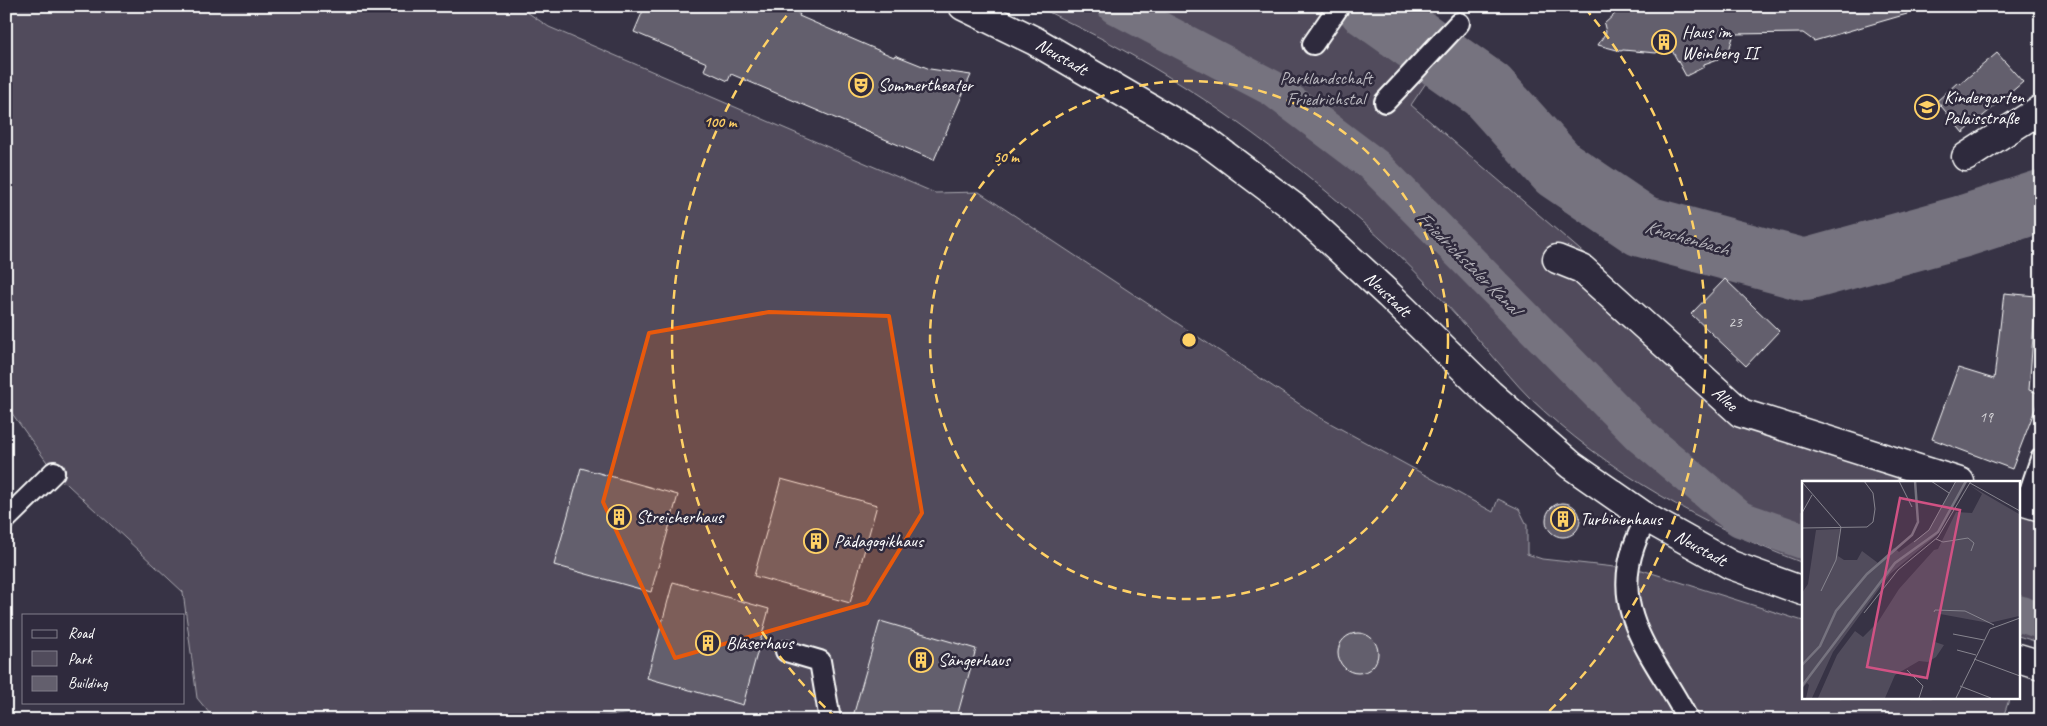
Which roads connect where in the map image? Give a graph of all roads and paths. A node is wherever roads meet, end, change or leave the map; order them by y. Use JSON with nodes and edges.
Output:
{"nodes":[{"id":1,"x":963,"y":6,"type":"edge"},
{"id":2,"x":1338,"y":8,"type":"edge"},
{"id":3,"x":1459,"y":23,"type":"dead end"},
{"id":4,"x":1313,"y":44,"type":"dead end"},
{"id":5,"x":1385,"y":102,"type":"dead end"},
{"id":6,"x":2041,"y":109,"type":"edge"},
{"id":7,"x":1966,"y":157,"type":"dead end"},
{"id":8,"x":1557,"y":258,"type":"dead end"},
{"id":9,"x":2041,"y":459,"type":"edge"},
{"id":10,"x":54,"y":472,"type":"dead end"},
{"id":11,"x":1957,"y":481,"type":"edge"},
{"id":12,"x":2028,"y":503,"type":"edge"},
{"id":13,"x":1647,"y":518,"type":"junction"},
{"id":14,"x":6,"y":519,"type":"edge"},
{"id":15,"x":1802,"y":591,"type":"edge"},
{"id":16,"x":786,"y":651,"type":"dead end"},
{"id":17,"x":2020,"y":659,"type":"edge"},
{"id":18,"x":2041,"y":666,"type":"edge"},
{"id":19,"x":830,"y":720,"type":"edge"},
{"id":20,"x":1688,"y":720,"type":"edge"}],
"edges":[{"from":1,"to":13,"type":"main road","name":"Neustadt"},
{"from":2,"to":4,"type":"lane"},
{"from":3,"to":5,"type":"lane"},
{"from":6,"to":7,"type":"main road"},
{"from":8,"to":11,"type":"main road","name":"Allee"},
{"from":9,"to":12,"type":"lane"},
{"from":10,"to":14,"type":"lane"},
{"from":13,"to":15,"type":"main road","name":"Neustadt"},
{"from":13,"to":20,"type":"lane"},
{"from":16,"to":19,"type":"lane"},
{"from":17,"to":18,"type":"main road"}]}
